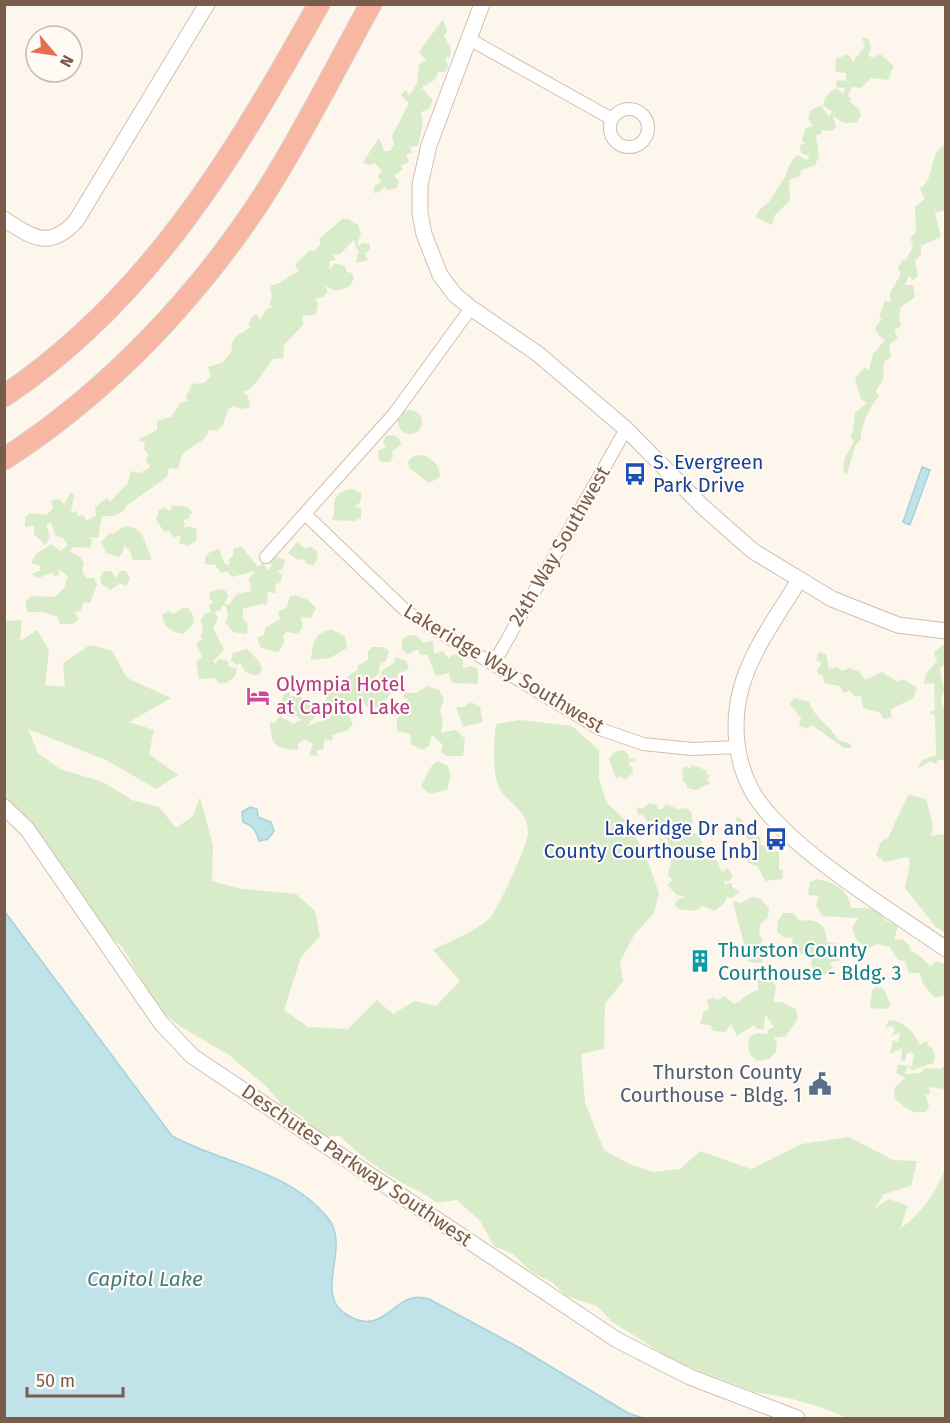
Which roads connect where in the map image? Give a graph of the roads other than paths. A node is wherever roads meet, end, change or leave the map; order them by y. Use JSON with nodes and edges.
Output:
{"nodes":[{"id":1,"x":207,"y":4,"type":"edge"},
{"id":2,"x":319,"y":4,"type":"edge"},
{"id":3,"x":371,"y":4,"type":"edge"},
{"id":4,"x":482,"y":4,"type":"edge"},
{"id":5,"x":469,"y":39,"type":"junction"},
{"id":6,"x":612,"y":119,"type":"dead end"},
{"id":7,"x":4,"y":219,"type":"edge"},
{"id":8,"x":471,"y":309,"type":"junction"},
{"id":9,"x":4,"y":396,"type":"edge"},
{"id":10,"x":626,"y":429,"type":"junction"},
{"id":11,"x":4,"y":459,"type":"edge"},
{"id":12,"x":305,"y":514,"type":"junction"},
{"id":13,"x":266,"y":557,"type":"dead end"},
{"id":14,"x":799,"y":580,"type":"junction"},
{"id":15,"x":945,"y":631,"type":"edge"},
{"id":16,"x":494,"y":663,"type":"junction"},
{"id":17,"x":737,"y":747,"type":"junction"},
{"id":18,"x":4,"y":807,"type":"edge"},
{"id":19,"x":945,"y":949,"type":"edge"},
{"id":20,"x":797,"y":1419,"type":"edge"}],
"edges":[{"from":1,"to":7,"type":"street"},
{"from":2,"to":9,"type":"highway"},
{"from":3,"to":11,"type":"highway"},
{"from":4,"to":5,"type":"street"},
{"from":5,"to":6,"type":"street"},
{"from":5,"to":8,"type":"street"},
{"from":8,"to":10,"type":"street"},
{"from":8,"to":12,"type":"street"},
{"from":10,"to":14,"type":"street"},
{"from":10,"to":16,"type":"street","name":"24th Way Southwest"},
{"from":12,"to":13,"type":"street"},
{"from":12,"to":16,"type":"street","name":"Lakeridge Way Southwest"},
{"from":14,"to":15,"type":"street"},
{"from":14,"to":17,"type":"street"},
{"from":16,"to":17,"type":"street","name":"Lakeridge Way Southwest"},
{"from":17,"to":19,"type":"street"},
{"from":18,"to":20,"type":"street","name":"Deschutes Parkway Southwest"}]}
